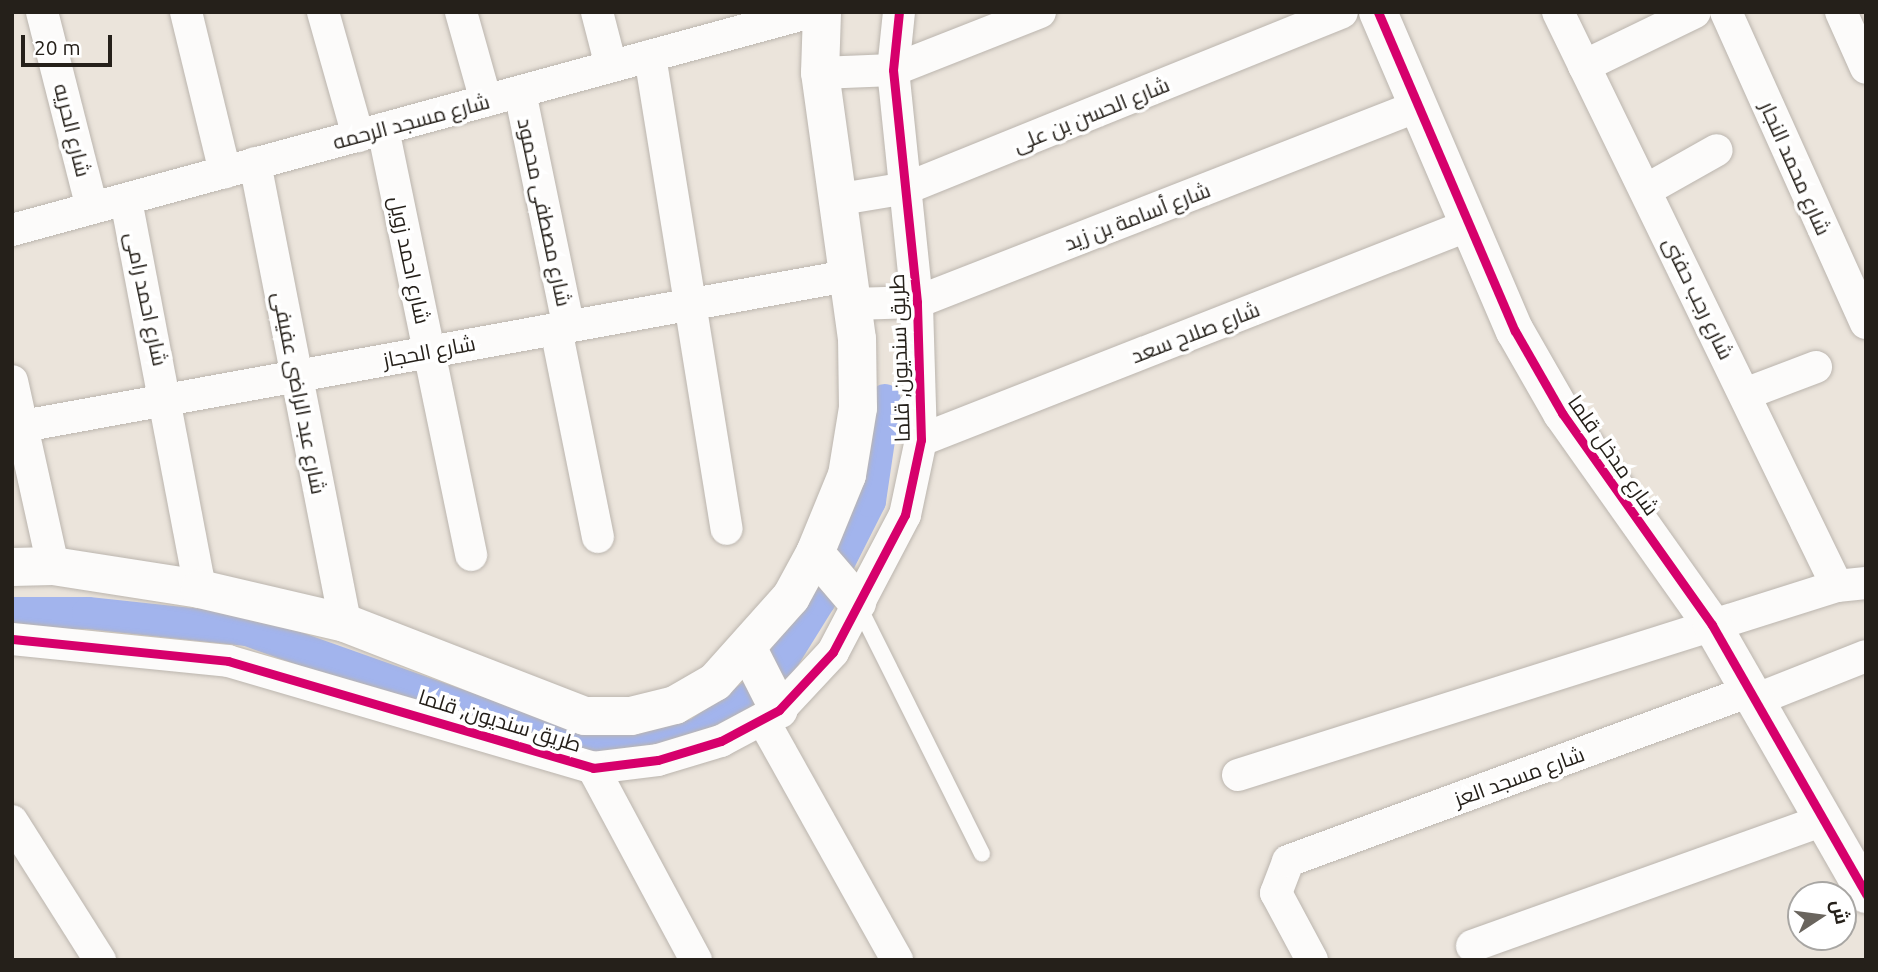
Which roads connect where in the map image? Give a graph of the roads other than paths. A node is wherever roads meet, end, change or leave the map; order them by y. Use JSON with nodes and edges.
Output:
{"nodes":[{"id":1,"x":42,"y":12,"type":"edge"},
{"id":2,"x":186,"y":12,"type":"edge"},
{"id":3,"x":323,"y":12,"type":"edge"},
{"id":4,"x":461,"y":12,"type":"edge"},
{"id":5,"x":597,"y":12,"type":"edge"},
{"id":6,"x":811,"y":12,"type":"edge"},
{"id":7,"x":822,"y":12,"type":"edge"},
{"id":8,"x":899,"y":12,"type":"edge"},
{"id":9,"x":1040,"y":12,"type":"edge"},
{"id":10,"x":1342,"y":12,"type":"edge"},
{"id":11,"x":1378,"y":12,"type":"edge"},
{"id":12,"x":1558,"y":12,"type":"edge"},
{"id":13,"x":1695,"y":12,"type":"edge"},
{"id":14,"x":1726,"y":12,"type":"edge"},
{"id":15,"x":1841,"y":12,"type":"edge"},
{"id":16,"x":727,"y":23,"type":"edge"},
{"id":17,"x":650,"y":56,"type":"junction"},
{"id":18,"x":611,"y":66,"type":"junction"},
{"id":19,"x":1584,"y":66,"type":"junction"},
{"id":20,"x":1866,"y":68,"type":"edge"},
{"id":21,"x":893,"y":70,"type":"junction"},
{"id":22,"x":820,"y":74,"type":"junction"},
{"id":23,"x":520,"y":92,"type":"junction"},
{"id":24,"x":486,"y":101,"type":"junction"},
{"id":25,"x":1418,"y":106,"type":"junction"},
{"id":26,"x":370,"y":132,"type":"junction"},
{"id":27,"x":1717,"y":150,"type":"dead end"},
{"id":28,"x":255,"y":163,"type":"junction"},
{"id":29,"x":225,"y":172,"type":"junction"},
{"id":30,"x":906,"y":188,"type":"junction"},
{"id":31,"x":1646,"y":190,"type":"junction"},
{"id":32,"x":126,"y":200,"type":"junction"},
{"id":33,"x":835,"y":200,"type":"junction"},
{"id":34,"x":92,"y":208,"type":"junction"},
{"id":35,"x":1469,"y":225,"type":"junction"},
{"id":36,"x":12,"y":230,"type":"edge"},
{"id":37,"x":849,"y":290,"type":"junction"},
{"id":38,"x":917,"y":302,"type":"junction"},
{"id":39,"x":691,"y":304,"type":"junction"},
{"id":40,"x":1866,"y":323,"type":"edge"},
{"id":41,"x":565,"y":326,"type":"junction"},
{"id":42,"x":429,"y":351,"type":"junction"},
{"id":43,"x":1816,"y":367,"type":"dead end"},
{"id":44,"x":297,"y":376,"type":"junction"},
{"id":45,"x":12,"y":381,"type":"edge"},
{"id":46,"x":1745,"y":394,"type":"junction"},
{"id":47,"x":168,"y":399,"type":"junction"},
{"id":48,"x":17,"y":427,"type":"edge"},
{"id":49,"x":921,"y":440,"type":"junction"},
{"id":50,"x":727,"y":528,"type":"dead end"},
{"id":51,"x":598,"y":537,"type":"dead end"},
{"id":52,"x":816,"y":553,"type":"junction"},
{"id":53,"x":471,"y":555,"type":"dead end"},
{"id":54,"x":53,"y":566,"type":"junction"},
{"id":55,"x":12,"y":567,"type":"edge"},
{"id":56,"x":1852,"y":584,"type":"edge"},
{"id":57,"x":200,"y":589,"type":"junction"},
{"id":58,"x":857,"y":603,"type":"junction"},
{"id":59,"x":345,"y":623,"type":"junction"},
{"id":60,"x":1712,"y":625,"type":"junction"},
{"id":61,"x":12,"y":639,"type":"edge"},
{"id":62,"x":748,"y":649,"type":"junction"},
{"id":63,"x":1866,"y":656,"type":"edge"},
{"id":64,"x":1752,"y":695,"type":"junction"},
{"id":65,"x":771,"y":715,"type":"junction"},
{"id":66,"x":593,"y":768,"type":"junction"},
{"id":67,"x":1238,"y":775,"type":"dead end"},
{"id":68,"x":1824,"y":820,"type":"junction"},
{"id":69,"x":12,"y":821,"type":"edge"},
{"id":70,"x":982,"y":854,"type":"dead end"},
{"id":71,"x":1866,"y":894,"type":"edge"},
{"id":72,"x":1472,"y":946,"type":"dead end"},
{"id":73,"x":100,"y":960,"type":"edge"},
{"id":74,"x":696,"y":960,"type":"edge"},
{"id":75,"x":897,"y":960,"type":"edge"},
{"id":76,"x":1312,"y":960,"type":"edge"}],
"edges":[{"from":1,"to":34,"type":"street","name":"شارع الحريه"},
{"from":2,"to":29,"type":"street"},
{"from":3,"to":26,"type":"street","name":"شارع احمد زويل"},
{"from":4,"to":24,"type":"street"},
{"from":5,"to":18,"type":"street"},
{"from":6,"to":16,"type":"street","name":"شارع مسجد الرحمه"},
{"from":7,"to":22,"type":"street","name":"طريق سنديون, قلما"},
{"from":8,"to":21,"type":"street","name":"طريق سنديون, قلما"},
{"from":9,"to":21,"type":"street"},
{"from":10,"to":30,"type":"street","name":"شارع الحسن بن على"},
{"from":11,"to":25,"type":"street","name":"شارع مدخل قلما"},
{"from":12,"to":19,"type":"street","name":"شارع رجب حفنى"},
{"from":13,"to":19,"type":"street"},
{"from":14,"to":40,"type":"street","name":"شارع محمد النجار"},
{"from":15,"to":20,"type":"street"},
{"from":16,"to":17,"type":"street","name":"شارع مسجد الرحمه"},
{"from":17,"to":18,"type":"street","name":"شارع مسجد الرحمه"},
{"from":17,"to":39,"type":"street"},
{"from":18,"to":23,"type":"street","name":"شارع مسجد الرحمه"},
{"from":19,"to":31,"type":"street","name":"شارع رجب حفنى"},
{"from":21,"to":22,"type":"street"},
{"from":21,"to":30,"type":"street","name":"طريق سنديون, قلما"},
{"from":22,"to":33,"type":"street","name":"طريق سنديون, قلما"},
{"from":23,"to":24,"type":"street","name":"شارع مسجد الرحمه"},
{"from":23,"to":41,"type":"street","name":"شارع مصطفى محمود"},
{"from":24,"to":26,"type":"street","name":"شارع مسجد الرحمه"},
{"from":25,"to":35,"type":"street","name":"شارع مدخل قلما"},
{"from":25,"to":38,"type":"street","name":"شارع أسامة بن زيد"},
{"from":26,"to":28,"type":"street","name":"شارع مسجد الرحمه"},
{"from":26,"to":42,"type":"street","name":"شارع احمد زويل"},
{"from":27,"to":31,"type":"street"},
{"from":28,"to":29,"type":"street","name":"شارع مسجد الرحمه"},
{"from":28,"to":44,"type":"street","name":"شارع عبد الراضى عفيفى"},
{"from":29,"to":32,"type":"street","name":"شارع مسجد الرحمه"},
{"from":30,"to":33,"type":"street","name":"شارع الحسن بن على"},
{"from":30,"to":38,"type":"street","name":"طريق سنديون, قلما"},
{"from":31,"to":46,"type":"street","name":"شارع رجب حفنى"},
{"from":32,"to":34,"type":"street","name":"شارع مسجد الرحمه"},
{"from":32,"to":47,"type":"street","name":"شارع احمد رامى"},
{"from":33,"to":37,"type":"street","name":"طريق سنديون, قلما"},
{"from":34,"to":36,"type":"street","name":"شارع مسجد الرحمه"},
{"from":35,"to":49,"type":"street","name":"شارع صلاح سعد"},
{"from":35,"to":60,"type":"street","name":"شارع مدخل قلما"},
{"from":37,"to":38,"type":"street","name":"شارع أسامة بن زيد"},
{"from":37,"to":39,"type":"street","name":"شارع الحجاز"},
{"from":37,"to":52,"type":"street","name":"طريق سنديون, قلما"},
{"from":38,"to":49,"type":"street","name":"طريق سنديون, قلما"},
{"from":39,"to":41,"type":"street","name":"شارع الحجاز"},
{"from":39,"to":50,"type":"street"},
{"from":41,"to":42,"type":"street","name":"شارع الحجاز"},
{"from":41,"to":51,"type":"street","name":"شارع مصطفى محمود"},
{"from":42,"to":44,"type":"street","name":"شارع الحجاز"},
{"from":42,"to":53,"type":"street","name":"شارع احمد زويل"},
{"from":43,"to":46,"type":"street"},
{"from":44,"to":47,"type":"street","name":"شارع الحجاز"},
{"from":44,"to":59,"type":"street","name":"شارع عبد الراضى عفيفى"},
{"from":45,"to":48,"type":"street"},
{"from":46,"to":56,"type":"street","name":"شارع رجب حفنى"},
{"from":47,"to":48,"type":"street","name":"شارع الحجاز"},
{"from":47,"to":57,"type":"street","name":"شارع احمد رامى"},
{"from":48,"to":54,"type":"street"},
{"from":49,"to":58,"type":"street","name":"طريق سنديون, قلما"},
{"from":52,"to":58,"type":"street"},
{"from":52,"to":62,"type":"street","name":"طريق سنديون, قلما"},
{"from":54,"to":55,"type":"street","name":"طريق سنديون, قلما"},
{"from":54,"to":57,"type":"street","name":"طريق سنديون, قلما"},
{"from":56,"to":60,"type":"street"},
{"from":57,"to":59,"type":"street","name":"طريق سنديون, قلما"},
{"from":58,"to":65,"type":"street","name":"طريق سنديون, قلما"},
{"from":58,"to":70,"type":"lane"},
{"from":59,"to":62,"type":"street","name":"طريق سنديون, قلما"},
{"from":60,"to":64,"type":"street","name":"شارع مدخل قلما"},
{"from":60,"to":67,"type":"street"},
{"from":61,"to":66,"type":"street","name":"طريق سنديون, قلما"},
{"from":62,"to":65,"type":"street"},
{"from":63,"to":64,"type":"street","name":"شارع مسجد العز"},
{"from":64,"to":68,"type":"street","name":"شارع مدخل قلما"},
{"from":64,"to":76,"type":"street","name":"شارع مسجد العز"},
{"from":65,"to":66,"type":"street","name":"طريق سنديون, قلما"},
{"from":65,"to":75,"type":"street"},
{"from":66,"to":74,"type":"street"},
{"from":68,"to":71,"type":"street","name":"شارع مدخل قلما"},
{"from":68,"to":72,"type":"street"},
{"from":69,"to":73,"type":"street"}]}
